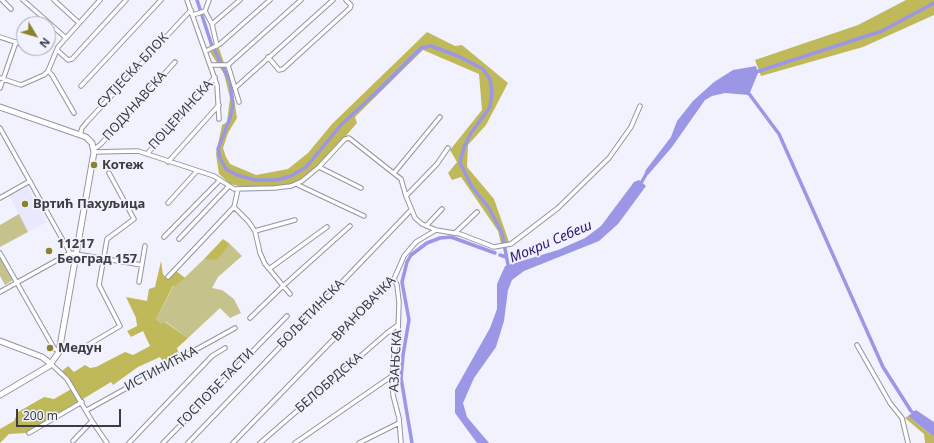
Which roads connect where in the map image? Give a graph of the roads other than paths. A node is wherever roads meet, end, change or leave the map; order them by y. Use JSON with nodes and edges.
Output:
{"nodes":[{"id":1,"x":2,"y":0,"type":"edge"},
{"id":2,"x":23,"y":0,"type":"edge"},
{"id":3,"x":54,"y":0,"type":"edge"},
{"id":4,"x":94,"y":0,"type":"edge"},
{"id":5,"x":126,"y":0,"type":"edge"},
{"id":6,"x":161,"y":0,"type":"edge"},
{"id":7,"x":187,"y":0,"type":"edge"},
{"id":8,"x":209,"y":0,"type":"edge"},
{"id":9,"x":240,"y":0,"type":"edge"},
{"id":10,"x":270,"y":0,"type":"edge"},
{"id":11,"x":301,"y":0,"type":"edge"},
{"id":12,"x":333,"y":0,"type":"edge"},
{"id":13,"x":347,"y":0,"type":"edge"},
{"id":14,"x":99,"y":2,"type":"edge"},
{"id":15,"x":11,"y":10,"type":"dead end"},
{"id":16,"x":191,"y":10,"type":"junction"},
{"id":17,"x":203,"y":11,"type":"junction"},
{"id":18,"x":192,"y":15,"type":"junction"},
{"id":19,"x":79,"y":23,"type":"junction"},
{"id":20,"x":212,"y":24,"type":"junction"},
{"id":21,"x":0,"y":37,"type":"edge"},
{"id":22,"x":66,"y":38,"type":"junction"},
{"id":23,"x":16,"y":42,"type":"joint"},
{"id":24,"x":217,"y":46,"type":"junction"},
{"id":25,"x":56,"y":50,"type":"joint"},
{"id":26,"x":206,"y":51,"type":"junction"},
{"id":27,"x":54,"y":56,"type":"edge"},
{"id":28,"x":268,"y":57,"type":"junction"},
{"id":29,"x":175,"y":62,"type":"dead end"},
{"id":30,"x":211,"y":65,"type":"junction"},
{"id":31,"x":228,"y":65,"type":"junction"},
{"id":32,"x":48,"y":71,"type":"junction"},
{"id":33,"x":215,"y":77,"type":"junction"},
{"id":34,"x":2,"y":79,"type":"edge"},
{"id":35,"x":81,"y":86,"type":"dead end"},
{"id":36,"x":0,"y":88,"type":"edge"},
{"id":37,"x":235,"y":88,"type":"junction"},
{"id":38,"x":239,"y":102,"type":"dead end"},
{"id":39,"x":0,"y":106,"type":"edge"},
{"id":40,"x":219,"y":106,"type":"junction"},
{"id":41,"x":640,"y":106,"type":"dead end"},
{"id":42,"x":74,"y":113,"type":"dead end"},
{"id":43,"x":440,"y":117,"type":"dead end"},
{"id":44,"x":220,"y":119,"type":"dead end"},
{"id":45,"x":0,"y":128,"type":"edge"},
{"id":46,"x":80,"y":135,"type":"junction"},
{"id":47,"x":448,"y":148,"type":"dead end"},
{"id":48,"x":94,"y":150,"type":"junction"},
{"id":49,"x":147,"y":154,"type":"junction"},
{"id":50,"x":168,"y":162,"type":"junction"},
{"id":51,"x":319,"y":167,"type":"junction"},
{"id":52,"x":197,"y":171,"type":"junction"},
{"id":53,"x":109,"y":172,"type":"dead end"},
{"id":54,"x":394,"y":174,"type":"junction"},
{"id":55,"x":220,"y":180,"type":"junction"},
{"id":56,"x":30,"y":181,"type":"junction"},
{"id":57,"x":296,"y":184,"type":"junction"},
{"id":58,"x":229,"y":186,"type":"junction"},
{"id":59,"x":361,"y":188,"type":"dead end"},
{"id":60,"x":238,"y":189,"type":"junction"},
{"id":61,"x":406,"y":196,"type":"junction"},
{"id":62,"x":0,"y":198,"type":"edge"},
{"id":63,"x":168,"y":203,"type":"dead end"},
{"id":64,"x":234,"y":207,"type":"junction"},
{"id":65,"x":411,"y":210,"type":"junction"},
{"id":66,"x":442,"y":210,"type":"dead end"},
{"id":67,"x":477,"y":212,"type":"dead end"},
{"id":68,"x":364,"y":216,"type":"dead end"},
{"id":69,"x":295,"y":220,"type":"dead end"},
{"id":70,"x":350,"y":226,"type":"dead end"},
{"id":71,"x":426,"y":226,"type":"junction"},
{"id":72,"x":328,"y":227,"type":"dead end"},
{"id":73,"x":436,"y":230,"type":"junction"},
{"id":74,"x":255,"y":231,"type":"junction"},
{"id":75,"x":455,"y":233,"type":"junction"},
{"id":76,"x":164,"y":237,"type":"dead end"},
{"id":77,"x":178,"y":239,"type":"dead end"},
{"id":78,"x":145,"y":246,"type":"dead end"},
{"id":79,"x":0,"y":253,"type":"edge"},
{"id":80,"x":70,"y":253,"type":"junction"},
{"id":81,"x":77,"y":254,"type":"junction"},
{"id":82,"x":103,"y":259,"type":"junction"},
{"id":83,"x":142,"y":265,"type":"junction"},
{"id":84,"x":269,"y":269,"type":"junction"},
{"id":85,"x":168,"y":277,"type":"dead end"},
{"id":86,"x":394,"y":280,"type":"junction"},
{"id":87,"x":17,"y":282,"type":"junction"},
{"id":88,"x":139,"y":282,"type":"dead end"},
{"id":89,"x":283,"y":286,"type":"junction"},
{"id":90,"x":0,"y":292,"type":"edge"},
{"id":91,"x":290,"y":294,"type":"dead end"},
{"id":92,"x":287,"y":316,"type":"dead end"},
{"id":93,"x":250,"y":318,"type":"dead end"},
{"id":94,"x":398,"y":325,"type":"junction"},
{"id":95,"x":234,"y":328,"type":"dead end"},
{"id":96,"x":0,"y":341,"type":"edge"},
{"id":97,"x":858,"y":345,"type":"dead end"},
{"id":98,"x":225,"y":348,"type":"dead end"},
{"id":99,"x":78,"y":351,"type":"dead end"},
{"id":100,"x":59,"y":352,"type":"junction"},
{"id":101,"x":51,"y":364,"type":"junction"},
{"id":102,"x":392,"y":376,"type":"junction"},
{"id":103,"x":0,"y":395,"type":"edge"},
{"id":104,"x":82,"y":402,"type":"junction"},
{"id":105,"x":87,"y":410,"type":"junction"},
{"id":106,"x":92,"y":421,"type":"junction"},
{"id":107,"x":400,"y":423,"type":"junction"},
{"id":108,"x":29,"y":433,"type":"dead end"},
{"id":109,"x":73,"y":441,"type":"dead end"},
{"id":110,"x":107,"y":443,"type":"edge"},
{"id":111,"x":128,"y":443,"type":"edge"},
{"id":112,"x":163,"y":443,"type":"edge"},
{"id":113,"x":188,"y":443,"type":"edge"},
{"id":114,"x":233,"y":443,"type":"edge"},
{"id":115,"x":260,"y":443,"type":"edge"},
{"id":116,"x":295,"y":443,"type":"edge"},
{"id":117,"x":359,"y":443,"type":"edge"},
{"id":118,"x":401,"y":443,"type":"edge"},
{"id":119,"x":908,"y":443,"type":"edge"}],
"edges":[{"from":1,"to":15,"type":"street"},
{"from":2,"to":22,"type":"street"},
{"from":3,"to":19,"type":"street"},
{"from":4,"to":14,"type":"street"},
{"from":5,"to":25,"type":"street"},
{"from":6,"to":35,"type":"street"},
{"from":7,"to":16,"type":"street"},
{"from":8,"to":17,"type":"street"},
{"from":9,"to":20,"type":"street"},
{"from":10,"to":24,"type":"street"},
{"from":11,"to":31,"type":"street"},
{"from":12,"to":28,"type":"street"},
{"from":13,"to":28,"type":"street"},
{"from":14,"to":19,"type":"street"},
{"from":16,"to":18,"type":"street"},
{"from":16,"to":46,"type":"street","name":"СУТЈЕСКА БЛОК"},
{"from":17,"to":18,"type":"street"},
{"from":17,"to":20,"type":"street"},
{"from":18,"to":26,"type":"street"},
{"from":19,"to":22,"type":"street"},
{"from":20,"to":24,"type":"street"},
{"from":21,"to":23,"type":"street"},
{"from":22,"to":25,"type":"street"},
{"from":23,"to":34,"type":"street"},
{"from":24,"to":26,"type":"street"},
{"from":26,"to":30,"type":"street"},
{"from":27,"to":32,"type":"street"},
{"from":28,"to":37,"type":"street"},
{"from":29,"to":48,"type":"street","name":"ПОДУНАВСКА"},
{"from":30,"to":31,"type":"street"},
{"from":30,"to":33,"type":"street"},
{"from":31,"to":37,"type":"street"},
{"from":32,"to":34,"type":"street"},
{"from":32,"to":42,"type":"street"},
{"from":33,"to":40,"type":"street"},
{"from":33,"to":49,"type":"street","name":"ПОЦЕРИНСКА"},
{"from":34,"to":36,"type":"street"},
{"from":37,"to":38,"type":"street"},
{"from":39,"to":46,"type":"street"},
{"from":40,"to":44,"type":"street"},
{"from":40,"to":50,"type":"street"},
{"from":41,"to":75,"type":"street"},
{"from":43,"to":54,"type":"street"},
{"from":45,"to":56,"type":"street"},
{"from":46,"to":48,"type":"street"},
{"from":47,"to":61,"type":"street"},
{"from":48,"to":49,"type":"street"},
{"from":48,"to":81,"type":"street"},
{"from":49,"to":50,"type":"street"},
{"from":50,"to":52,"type":"street"},
{"from":51,"to":54,"type":"street"},
{"from":51,"to":57,"type":"street"},
{"from":51,"to":59,"type":"street"},
{"from":52,"to":55,"type":"street"},
{"from":52,"to":63,"type":"street"},
{"from":53,"to":82,"type":"street"},
{"from":54,"to":61,"type":"street"},
{"from":55,"to":58,"type":"street"},
{"from":55,"to":76,"type":"street"},
{"from":56,"to":62,"type":"street"},
{"from":56,"to":80,"type":"street"},
{"from":57,"to":60,"type":"street"},
{"from":57,"to":68,"type":"street"},
{"from":58,"to":60,"type":"street"},
{"from":58,"to":77,"type":"street"},
{"from":60,"to":64,"type":"street"},
{"from":61,"to":65,"type":"street"},
{"from":64,"to":74,"type":"street"},
{"from":64,"to":85,"type":"street"},
{"from":65,"to":71,"type":"street"},
{"from":65,"to":113,"type":"street","name":"БОЉЕТИНСКА"},
{"from":66,"to":71,"type":"street"},
{"from":67,"to":75,"type":"street"},
{"from":69,"to":74,"type":"street"},
{"from":70,"to":89,"type":"street"},
{"from":71,"to":73,"type":"street"},
{"from":72,"to":84,"type":"street"},
{"from":73,"to":75,"type":"street"},
{"from":73,"to":86,"type":"street","name":"ВРАНОВАЧКА"},
{"from":74,"to":84,"type":"street"},
{"from":78,"to":83,"type":"street"},
{"from":79,"to":87,"type":"street"},
{"from":80,"to":81,"type":"street"},
{"from":80,"to":87,"type":"street"},
{"from":81,"to":82,"type":"street"},
{"from":81,"to":100,"type":"street"},
{"from":82,"to":83,"type":"street"},
{"from":82,"to":99,"type":"street"},
{"from":83,"to":88,"type":"street"},
{"from":84,"to":89,"type":"street"},
{"from":86,"to":94,"type":"street","name":"АЗАЊСКА"},
{"from":86,"to":114,"type":"street","name":"ВРАНОВАЧКА"},
{"from":87,"to":90,"type":"street"},
{"from":87,"to":100,"type":"street"},
{"from":89,"to":91,"type":"street"},
{"from":89,"to":93,"type":"street"},
{"from":92,"to":112,"type":"street","name":"ГОСПОЂЕ ТАСТИ"},
{"from":94,"to":102,"type":"street","name":"АЗАЊСКА"},
{"from":94,"to":115,"type":"street","name":"БЕЛОБРДСКА"},
{"from":95,"to":105,"type":"street","name":"ИСТИНИЋКА"},
{"from":96,"to":101,"type":"street"},
{"from":97,"to":119,"type":"street"},
{"from":98,"to":111,"type":"street"},
{"from":100,"to":101,"type":"street"},
{"from":101,"to":103,"type":"street"},
{"from":101,"to":104,"type":"street"},
{"from":102,"to":107,"type":"street","name":"АЗАЊСКА"},
{"from":102,"to":116,"type":"street"},
{"from":104,"to":105,"type":"street"},
{"from":104,"to":108,"type":"street"},
{"from":105,"to":106,"type":"street"},
{"from":106,"to":109,"type":"street"},
{"from":106,"to":110,"type":"street"},
{"from":107,"to":117,"type":"street"},
{"from":107,"to":118,"type":"street","name":"АЗАЊСКА"}]}
